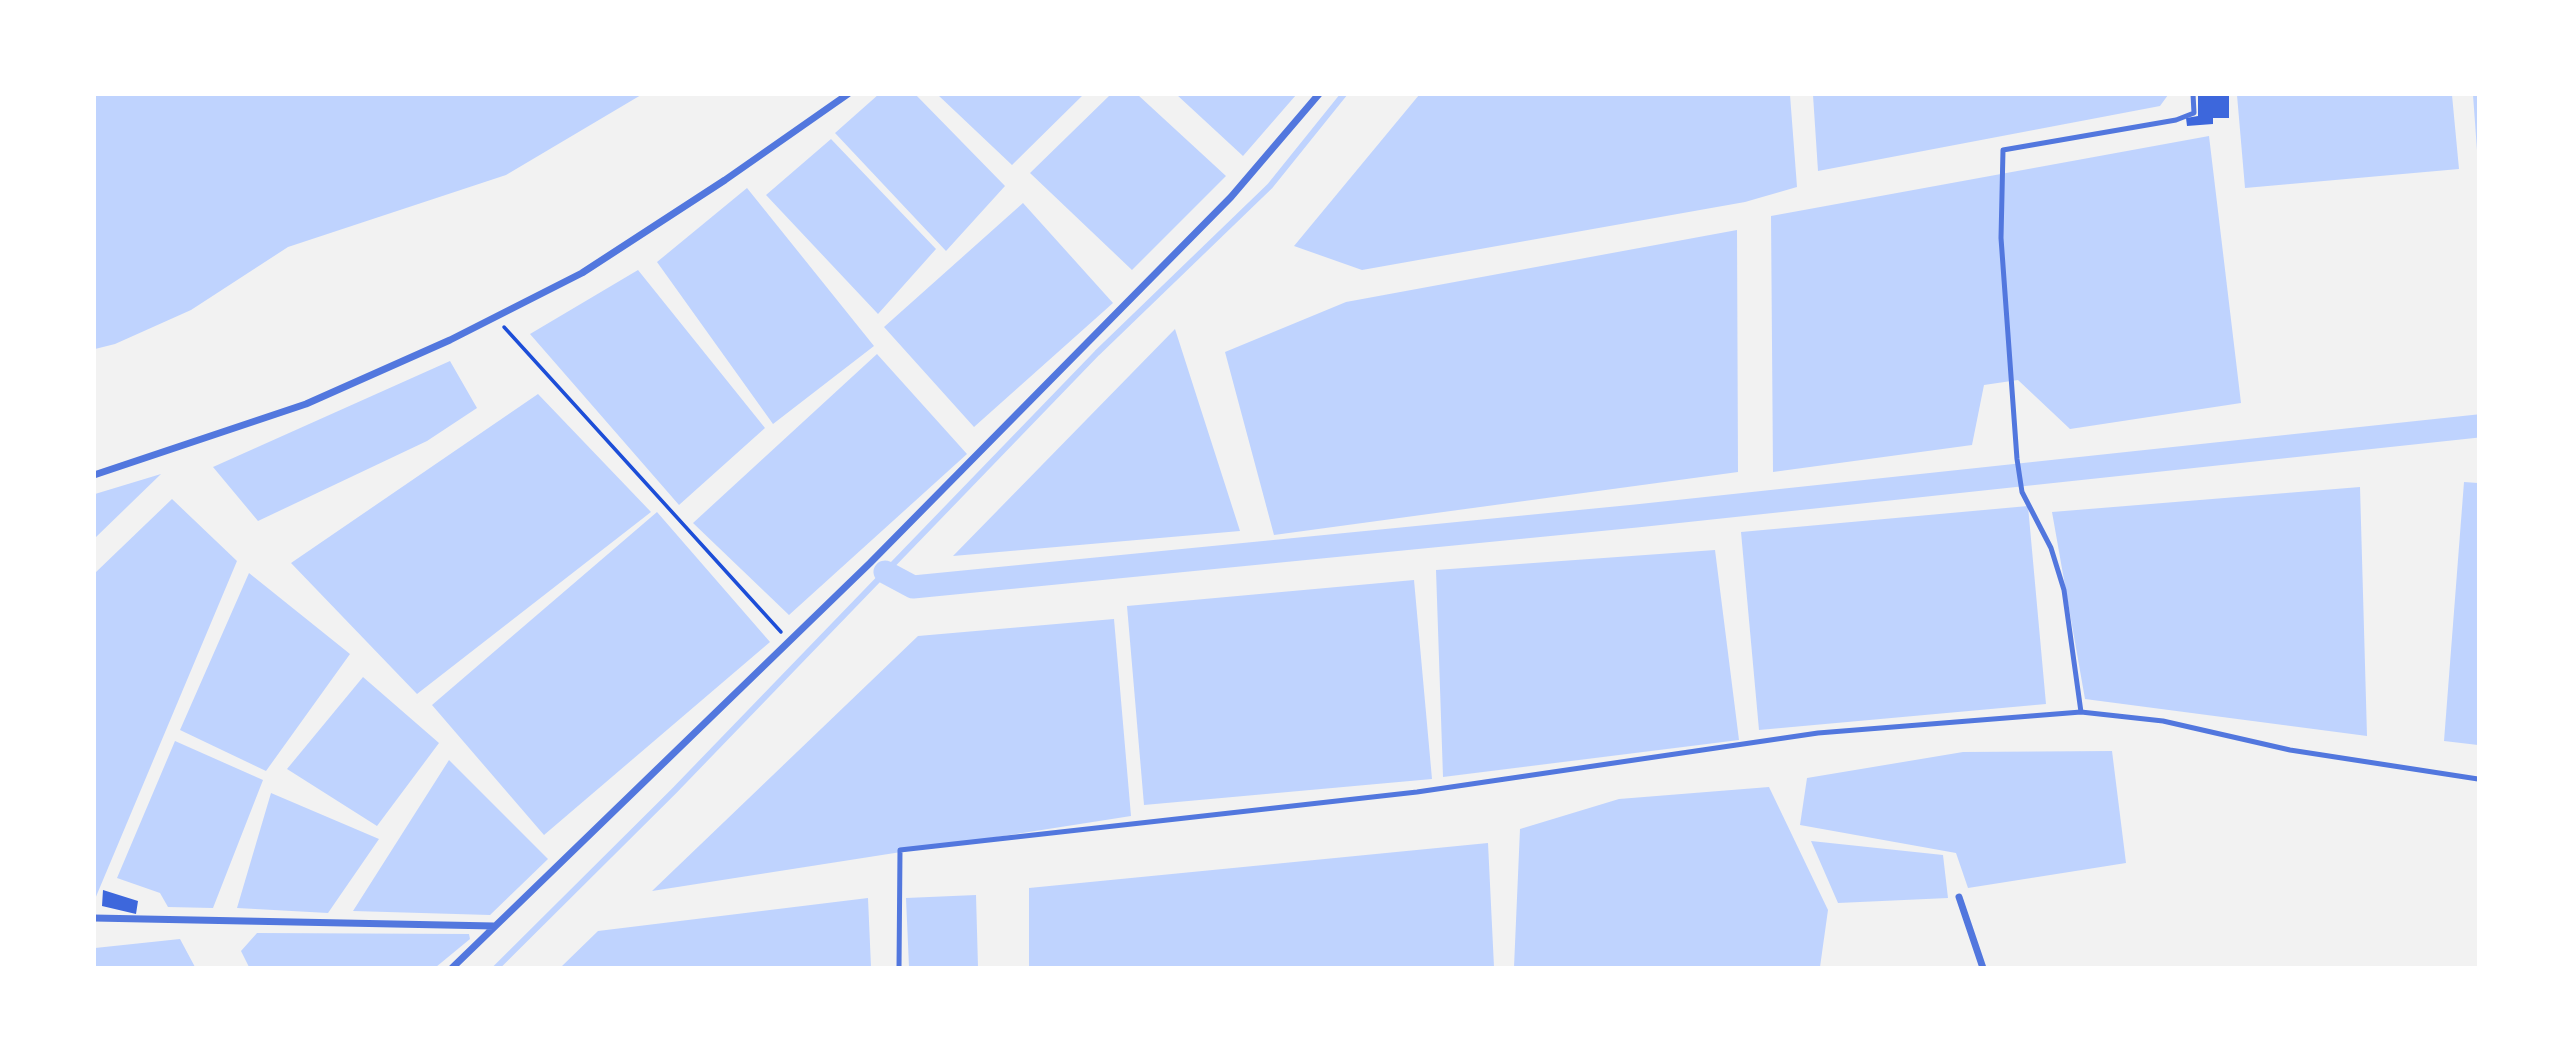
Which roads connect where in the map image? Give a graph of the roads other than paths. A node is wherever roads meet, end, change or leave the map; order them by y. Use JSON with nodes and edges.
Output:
{"nodes":[{"id":1,"x":848,"y":94,"type":"edge"},
{"id":2,"x":1319,"y":94,"type":"edge"},
{"id":3,"x":2193,"y":94,"type":"edge"},
{"id":4,"x":94,"y":475,"type":"edge"},
{"id":5,"x":2081,"y":712,"type":"junction"},
{"id":6,"x":2479,"y":779,"type":"edge"},
{"id":7,"x":1959,"y":897,"type":"dead end"},
{"id":8,"x":94,"y":918,"type":"edge"},
{"id":9,"x":494,"y":926,"type":"junction"},
{"id":10,"x":452,"y":968,"type":"edge"},
{"id":11,"x":899,"y":968,"type":"edge"},
{"id":12,"x":1983,"y":968,"type":"edge"}],
"edges":[{"from":1,"to":4,"type":"street"},
{"from":2,"to":9,"type":"street"},
{"from":3,"to":5,"type":"lane"},
{"from":5,"to":6,"type":"lane"},
{"from":5,"to":11,"type":"lane"},
{"from":7,"to":12,"type":"street"},
{"from":8,"to":9,"type":"street"},
{"from":9,"to":10,"type":"street"}]}
